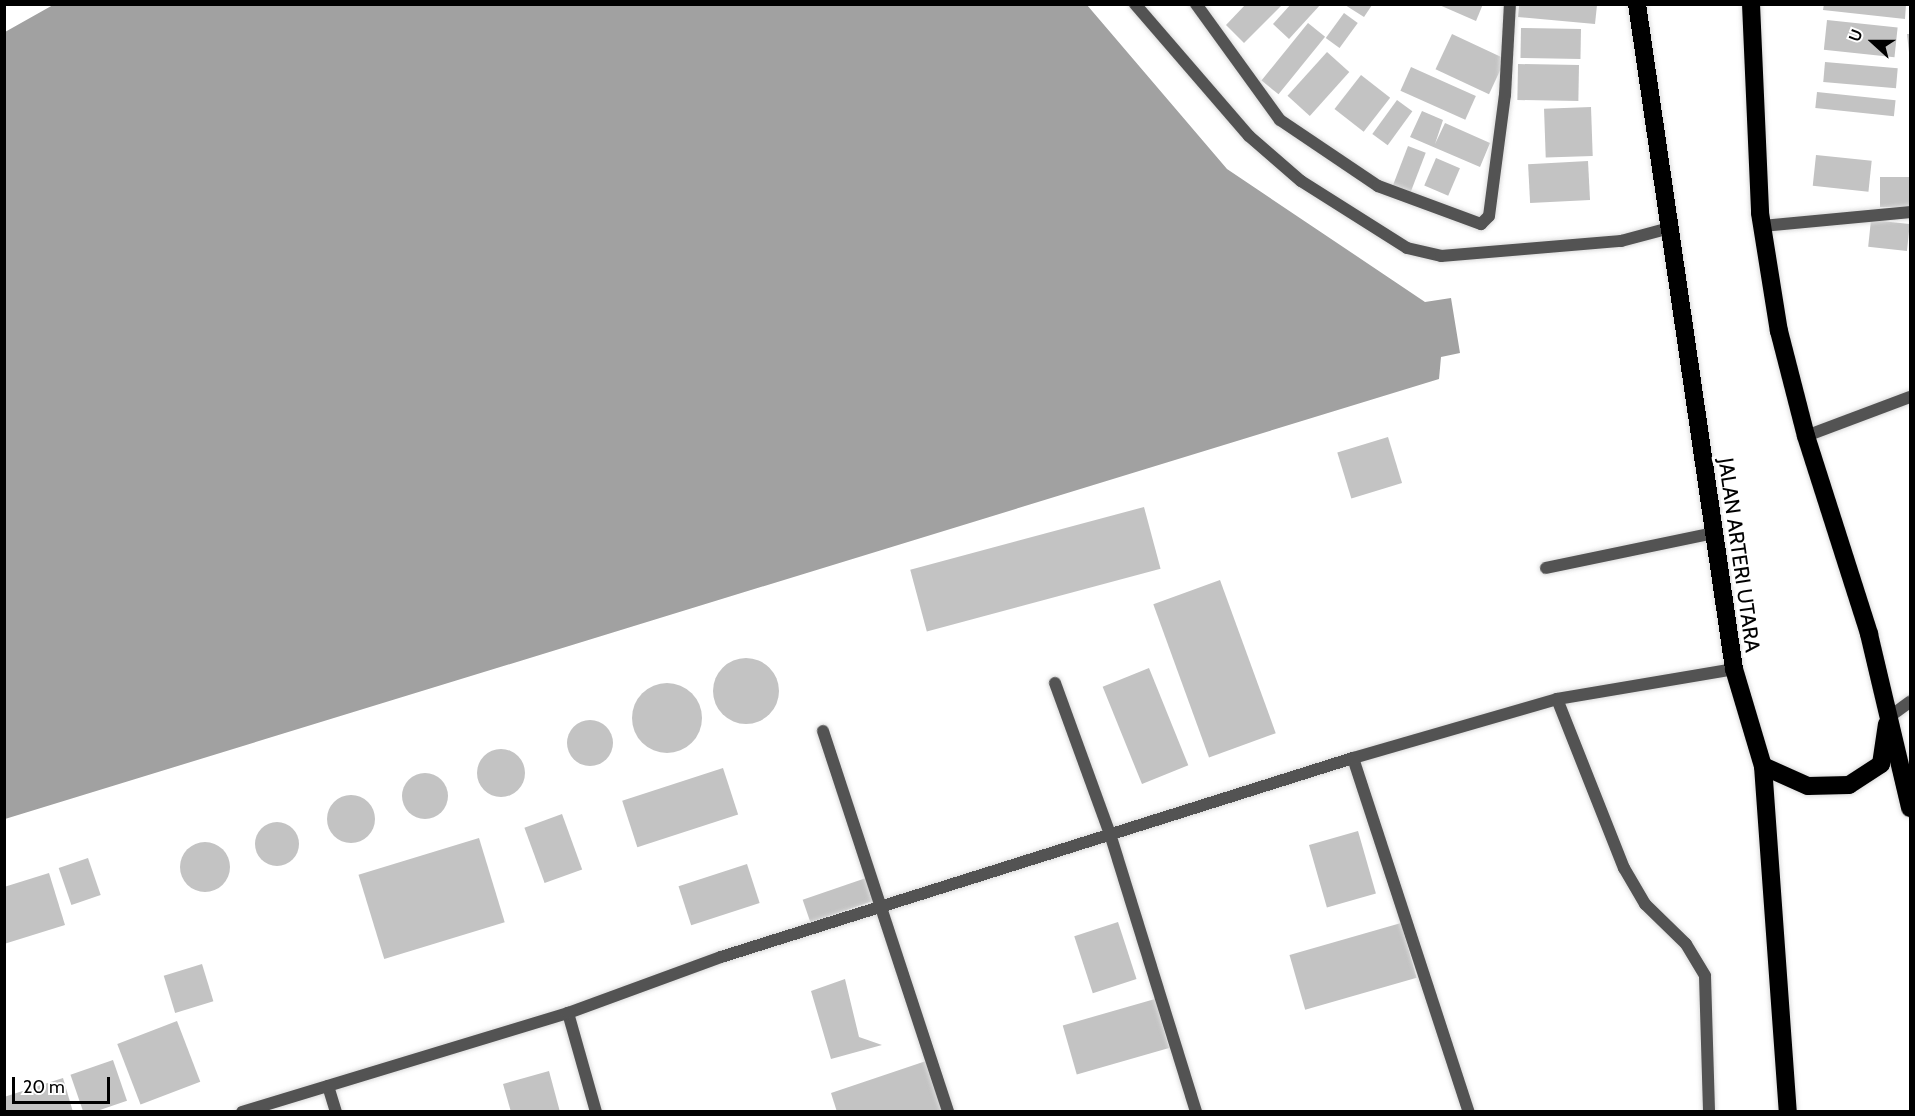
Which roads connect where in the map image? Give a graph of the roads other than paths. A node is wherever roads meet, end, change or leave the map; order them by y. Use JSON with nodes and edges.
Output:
{"nodes":[{"id":1,"x":1136,"y":4,"type":"edge"},
{"id":2,"x":1196,"y":4,"type":"edge"},
{"id":3,"x":1510,"y":4,"type":"edge"},
{"id":4,"x":1637,"y":4,"type":"edge"},
{"id":5,"x":1751,"y":4,"type":"edge"},
{"id":6,"x":1911,"y":212,"type":"edge"},
{"id":7,"x":1763,"y":226,"type":"junction"},
{"id":8,"x":1666,"y":229,"type":"junction"},
{"id":9,"x":1911,"y":397,"type":"edge"},
{"id":10,"x":1806,"y":436,"type":"junction"},
{"id":11,"x":1713,"y":533,"type":"junction"},
{"id":12,"x":1546,"y":568,"type":"dead end"},
{"id":13,"x":1734,"y":669,"type":"junction"},
{"id":14,"x":1055,"y":683,"type":"dead end"},
{"id":15,"x":1557,"y":699,"type":"junction"},
{"id":16,"x":1911,"y":702,"type":"edge"},
{"id":17,"x":1888,"y":717,"type":"junction"},
{"id":18,"x":822,"y":730,"type":"dead end"},
{"id":19,"x":1353,"y":758,"type":"junction"},
{"id":20,"x":1763,"y":766,"type":"junction"},
{"id":21,"x":1911,"y":808,"type":"edge"},
{"id":22,"x":1111,"y":837,"type":"junction"},
{"id":23,"x":883,"y":907,"type":"junction"},
{"id":24,"x":568,"y":1013,"type":"junction"},
{"id":25,"x":328,"y":1086,"type":"junction"},
{"id":26,"x":242,"y":1112,"type":"edge"},
{"id":27,"x":336,"y":1112,"type":"edge"},
{"id":28,"x":596,"y":1112,"type":"edge"},
{"id":29,"x":948,"y":1112,"type":"edge"},
{"id":30,"x":1196,"y":1112,"type":"edge"},
{"id":31,"x":1469,"y":1112,"type":"edge"},
{"id":32,"x":1709,"y":1112,"type":"edge"},
{"id":33,"x":1788,"y":1112,"type":"edge"}],
"edges":[{"from":1,"to":8,"type":"street"},
{"from":2,"to":3,"type":"street"},
{"from":4,"to":8,"type":"highway","name":"JALAN ARTERI UTARA"},
{"from":5,"to":7,"type":"highway"},
{"from":6,"to":7,"type":"street"},
{"from":7,"to":10,"type":"highway"},
{"from":8,"to":11,"type":"highway","name":"JALAN ARTERI UTARA"},
{"from":9,"to":10,"type":"street"},
{"from":10,"to":17,"type":"highway"},
{"from":11,"to":12,"type":"street"},
{"from":11,"to":13,"type":"highway","name":"JALAN ARTERI UTARA"},
{"from":13,"to":15,"type":"street"},
{"from":13,"to":20,"type":"highway","name":"JALAN ARTERI UTARA"},
{"from":14,"to":22,"type":"street"},
{"from":15,"to":19,"type":"street"},
{"from":15,"to":32,"type":"street"},
{"from":16,"to":17,"type":"street"},
{"from":17,"to":20,"type":"highway"},
{"from":17,"to":21,"type":"highway"},
{"from":18,"to":23,"type":"street"},
{"from":19,"to":22,"type":"street"},
{"from":19,"to":31,"type":"street"},
{"from":20,"to":33,"type":"highway","name":"JALAN ARTERI UTARA"},
{"from":22,"to":23,"type":"street"},
{"from":22,"to":30,"type":"street"},
{"from":23,"to":24,"type":"street"},
{"from":23,"to":29,"type":"street"},
{"from":24,"to":25,"type":"street"},
{"from":24,"to":28,"type":"street"},
{"from":25,"to":26,"type":"street"},
{"from":25,"to":27,"type":"street"}]}
